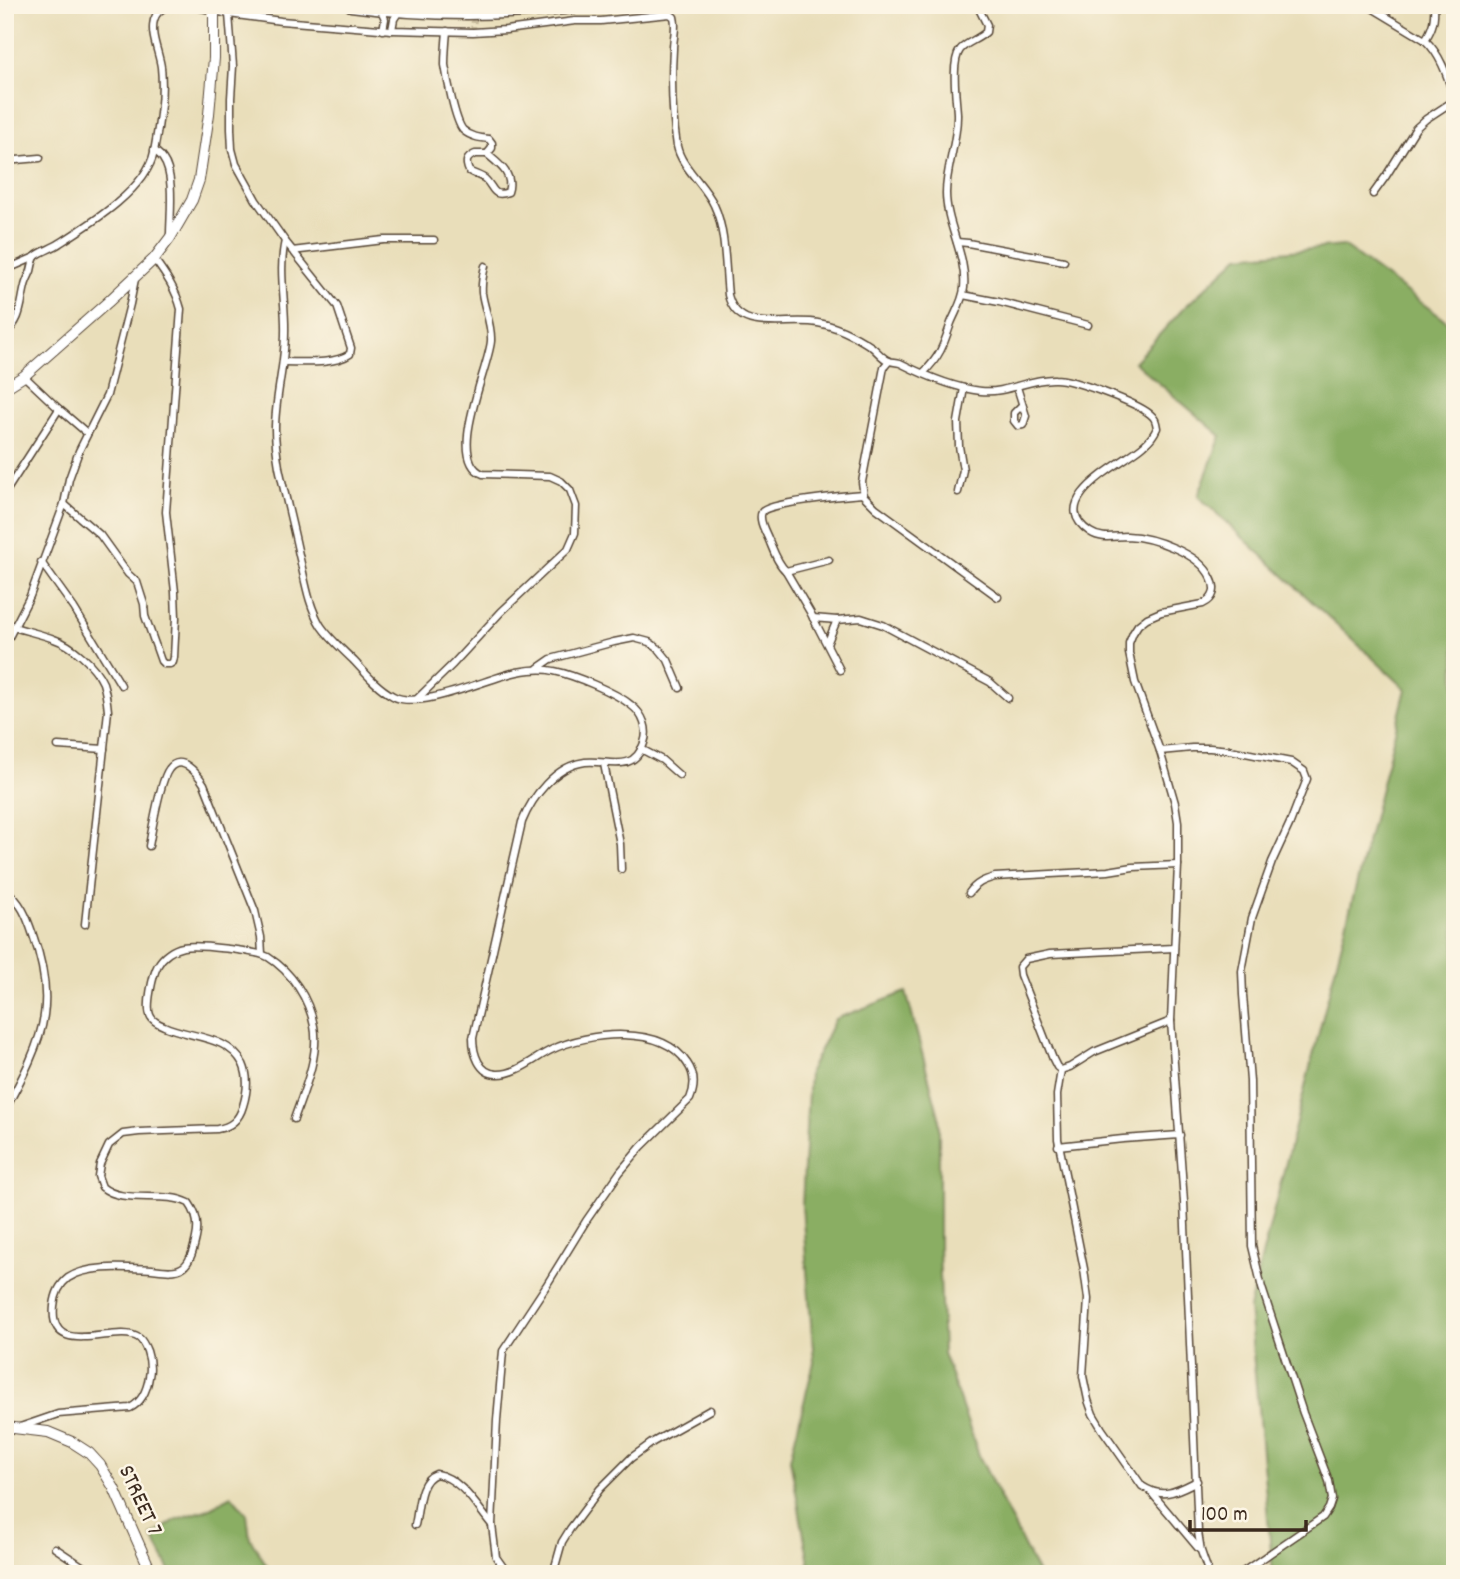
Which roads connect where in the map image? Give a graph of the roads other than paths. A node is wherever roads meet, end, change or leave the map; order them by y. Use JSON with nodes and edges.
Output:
{"nodes":[{"id":1,"x":168,"y":5,"type":"edge"},
{"id":2,"x":188,"y":5,"type":"edge"},
{"id":3,"x":351,"y":5,"type":"edge"},
{"id":4,"x":589,"y":5,"type":"edge"},
{"id":5,"x":977,"y":5,"type":"edge"},
{"id":6,"x":1367,"y":5,"type":"edge"},
{"id":7,"x":1434,"y":5,"type":"edge"},
{"id":8,"x":215,"y":8,"type":"edge"},
{"id":9,"x":380,"y":8,"type":"junction"},
{"id":10,"x":400,"y":10,"type":"junction"},
{"id":11,"x":229,"y":14,"type":"junction"},
{"id":12,"x":575,"y":21,"type":"junction"},
{"id":13,"x":383,"y":30,"type":"junction"},
{"id":14,"x":392,"y":30,"type":"junction"},
{"id":15,"x":447,"y":31,"type":"junction"},
{"id":16,"x":1425,"y":40,"type":"junction"},
{"id":17,"x":154,"y":150,"type":"junction"},
{"id":18,"x":486,"y":155,"type":"junction"},
{"id":19,"x":40,"y":158,"type":"dead end"},
{"id":20,"x":5,"y":161,"type":"edge"},
{"id":21,"x":1373,"y":194,"type":"dead end"},
{"id":22,"x":170,"y":238,"type":"junction"},
{"id":23,"x":434,"y":240,"type":"dead end"},
{"id":24,"x":285,"y":242,"type":"junction"},
{"id":25,"x":957,"y":242,"type":"junction"},
{"id":26,"x":292,"y":251,"type":"junction"},
{"id":27,"x":36,"y":257,"type":"junction"},
{"id":28,"x":154,"y":259,"type":"junction"},
{"id":29,"x":1064,"y":261,"type":"dead end"},
{"id":30,"x":485,"y":266,"type":"dead end"},
{"id":31,"x":5,"y":270,"type":"edge"},
{"id":32,"x":136,"y":277,"type":"junction"},
{"id":33,"x":963,"y":295,"type":"junction"},
{"id":34,"x":1088,"y":325,"type":"dead end"},
{"id":35,"x":5,"y":334,"type":"edge"},
{"id":36,"x":889,"y":361,"type":"junction"},
{"id":37,"x":284,"y":362,"type":"junction"},
{"id":38,"x":923,"y":373,"type":"junction"},
{"id":39,"x":24,"y":376,"type":"junction"},
{"id":40,"x":1017,"y":387,"type":"junction"},
{"id":41,"x":5,"y":388,"type":"edge"},
{"id":42,"x":964,"y":388,"type":"junction"},
{"id":43,"x":1022,"y":405,"type":"dead end"},
{"id":44,"x":59,"y":409,"type":"junction"},
{"id":45,"x":87,"y":433,"type":"junction"},
{"id":46,"x":958,"y":492,"type":"dead end"},
{"id":47,"x":5,"y":493,"type":"edge"},
{"id":48,"x":863,"y":494,"type":"junction"},
{"id":49,"x":64,"y":504,"type":"junction"},
{"id":50,"x":829,"y":560,"type":"dead end"},
{"id":51,"x":41,"y":562,"type":"junction"},
{"id":52,"x":786,"y":571,"type":"junction"},
{"id":53,"x":998,"y":597,"type":"dead end"},
{"id":54,"x":813,"y":618,"type":"junction"},
{"id":55,"x":837,"y":620,"type":"junction"},
{"id":56,"x":5,"y":624,"type":"edge"},
{"id":57,"x":13,"y":627,"type":"junction"},
{"id":58,"x":827,"y":644,"type":"junction"},
{"id":59,"x":5,"y":645,"type":"edge"},
{"id":60,"x":536,"y":670,"type":"junction"},
{"id":61,"x":840,"y":670,"type":"dead end"},
{"id":62,"x":121,"y":685,"type":"dead end"},
{"id":63,"x":680,"y":688,"type":"dead end"},
{"id":64,"x":1008,"y":698,"type":"dead end"},
{"id":65,"x":416,"y":700,"type":"junction"},
{"id":66,"x":58,"y":746,"type":"dead end"},
{"id":67,"x":104,"y":749,"type":"junction"},
{"id":68,"x":641,"y":749,"type":"junction"},
{"id":69,"x":1160,"y":751,"type":"junction"},
{"id":70,"x":604,"y":764,"type":"junction"},
{"id":71,"x":679,"y":775,"type":"dead end"},
{"id":72,"x":149,"y":846,"type":"dead end"},
{"id":73,"x":1178,"y":865,"type":"junction"},
{"id":74,"x":621,"y":869,"type":"dead end"},
{"id":75,"x":5,"y":890,"type":"edge"},
{"id":76,"x":969,"y":893,"type":"dead end"},
{"id":77,"x":85,"y":924,"type":"dead end"},
{"id":78,"x":1174,"y":948,"type":"junction"},
{"id":79,"x":262,"y":954,"type":"junction"},
{"id":80,"x":1171,"y":1021,"type":"junction"},
{"id":81,"x":1061,"y":1070,"type":"junction"},
{"id":82,"x":5,"y":1110,"type":"edge"},
{"id":83,"x":294,"y":1119,"type":"dead end"},
{"id":84,"x":1180,"y":1135,"type":"junction"},
{"id":85,"x":1058,"y":1146,"type":"junction"},
{"id":86,"x":710,"y":1410,"type":"dead end"},
{"id":87,"x":5,"y":1427,"type":"edge"},
{"id":88,"x":17,"y":1429,"type":"junction"},
{"id":89,"x":1197,"y":1481,"type":"junction"},
{"id":90,"x":1151,"y":1492,"type":"junction"},
{"id":91,"x":415,"y":1525,"type":"dead end"},
{"id":92,"x":492,"y":1525,"type":"junction"},
{"id":93,"x":55,"y":1548,"type":"dead end"},
{"id":94,"x":1201,"y":1551,"type":"junction"},
{"id":95,"x":94,"y":1574,"type":"edge"},
{"id":96,"x":152,"y":1574,"type":"edge"},
{"id":97,"x":508,"y":1574,"type":"edge"},
{"id":98,"x":553,"y":1574,"type":"edge"},
{"id":99,"x":1208,"y":1574,"type":"edge"},
{"id":100,"x":1240,"y":1574,"type":"edge"}],
"edges":[{"from":1,"to":17,"type":"street"},
{"from":2,"to":8,"type":"street"},
{"from":3,"to":9,"type":"highway"},
{"from":4,"to":10,"type":"highway"},
{"from":4,"to":12,"type":"street"},
{"from":5,"to":25,"type":"street"},
{"from":6,"to":16,"type":"street"},
{"from":7,"to":16,"type":"street"},
{"from":8,"to":11,"type":"street"},
{"from":8,"to":22,"type":"main road"},
{"from":9,"to":10,"type":"highway"},
{"from":9,"to":13,"type":"street"},
{"from":10,"to":14,"type":"street"},
{"from":11,"to":13,"type":"street"},
{"from":11,"to":24,"type":"street"},
{"from":12,"to":15,"type":"street"},
{"from":12,"to":36,"type":"street"},
{"from":13,"to":14,"type":"street"},
{"from":14,"to":15,"type":"street"},
{"from":15,"to":18,"type":"street"},
{"from":16,"to":21,"type":"street"},
{"from":17,"to":22,"type":"street"},
{"from":17,"to":27,"type":"street"},
{"from":18,"to":18,"type":"street"},
{"from":19,"to":20,"type":"street"},
{"from":22,"to":28,"type":"main road"},
{"from":23,"to":26,"type":"street"},
{"from":24,"to":26,"type":"street"},
{"from":24,"to":37,"type":"street"},
{"from":25,"to":29,"type":"street"},
{"from":25,"to":33,"type":"street"},
{"from":26,"to":37,"type":"street"},
{"from":27,"to":31,"type":"street"},
{"from":27,"to":35,"type":"street"},
{"from":28,"to":32,"type":"main road"},
{"from":28,"to":49,"type":"street"},
{"from":30,"to":65,"type":"street"},
{"from":32,"to":39,"type":"main road"},
{"from":32,"to":45,"type":"street"},
{"from":33,"to":34,"type":"street"},
{"from":33,"to":38,"type":"street"},
{"from":36,"to":38,"type":"street"},
{"from":36,"to":48,"type":"street"},
{"from":37,"to":65,"type":"street"},
{"from":38,"to":42,"type":"street"},
{"from":39,"to":41,"type":"main road"},
{"from":39,"to":44,"type":"street"},
{"from":40,"to":42,"type":"street"},
{"from":40,"to":43,"type":"street"},
{"from":40,"to":69,"type":"street"},
{"from":42,"to":46,"type":"street"},
{"from":44,"to":45,"type":"street"},
{"from":44,"to":47,"type":"street"},
{"from":45,"to":49,"type":"street"},
{"from":48,"to":52,"type":"street"},
{"from":48,"to":53,"type":"street"},
{"from":49,"to":51,"type":"street"},
{"from":50,"to":52,"type":"street"},
{"from":51,"to":57,"type":"street"},
{"from":51,"to":62,"type":"street"},
{"from":52,"to":54,"type":"street"},
{"from":54,"to":55,"type":"street"},
{"from":54,"to":58,"type":"street"},
{"from":55,"to":58,"type":"street"},
{"from":55,"to":64,"type":"street"},
{"from":56,"to":57,"type":"street"},
{"from":57,"to":59,"type":"street"},
{"from":57,"to":67,"type":"street"},
{"from":58,"to":61,"type":"street"},
{"from":60,"to":63,"type":"street"},
{"from":60,"to":65,"type":"street"},
{"from":60,"to":68,"type":"street"},
{"from":66,"to":67,"type":"street"},
{"from":67,"to":77,"type":"street"},
{"from":68,"to":70,"type":"street"},
{"from":68,"to":71,"type":"street"},
{"from":69,"to":73,"type":"street"},
{"from":69,"to":100,"type":"street"},
{"from":70,"to":74,"type":"street"},
{"from":70,"to":92,"type":"street"},
{"from":72,"to":79,"type":"street"},
{"from":73,"to":76,"type":"street"},
{"from":73,"to":78,"type":"street"},
{"from":75,"to":82,"type":"street"},
{"from":78,"to":80,"type":"street"},
{"from":78,"to":81,"type":"street"},
{"from":79,"to":83,"type":"street"},
{"from":79,"to":88,"type":"street"},
{"from":80,"to":81,"type":"street"},
{"from":80,"to":84,"type":"street"},
{"from":81,"to":85,"type":"street"},
{"from":84,"to":85,"type":"street"},
{"from":84,"to":89,"type":"street"},
{"from":85,"to":90,"type":"street"},
{"from":86,"to":98,"type":"street"},
{"from":87,"to":88,"type":"main road","name":"STREET 7"},
{"from":88,"to":96,"type":"main road","name":"STREET 7"},
{"from":89,"to":90,"type":"street"},
{"from":89,"to":94,"type":"street"},
{"from":90,"to":94,"type":"street"},
{"from":91,"to":92,"type":"street"},
{"from":92,"to":97,"type":"street"},
{"from":93,"to":95,"type":"street"},
{"from":94,"to":99,"type":"street"}]}
